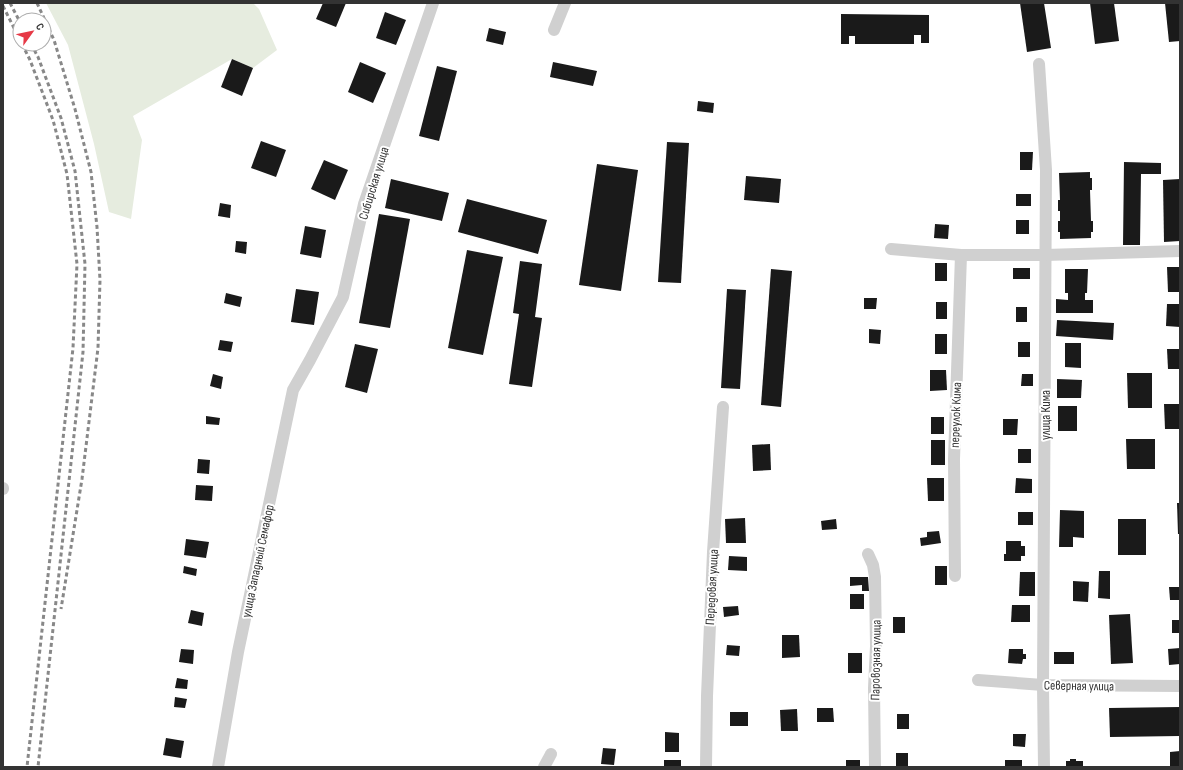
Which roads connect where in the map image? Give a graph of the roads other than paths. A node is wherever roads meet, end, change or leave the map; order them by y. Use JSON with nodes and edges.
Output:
{"nodes":[{"id":1,"x":433,"y":3,"type":"edge"},
{"id":2,"x":566,"y":3,"type":"edge"},
{"id":3,"x":554,"y":30,"type":"dead end"},
{"id":4,"x":1039,"y":64,"type":"dead end"},
{"id":5,"x":891,"y":249,"type":"dead end"},
{"id":6,"x":1180,"y":251,"type":"edge"},
{"id":7,"x":1045,"y":254,"type":"junction"},
{"id":8,"x":961,"y":255,"type":"junction"},
{"id":9,"x":310,"y":360,"type":"joint"},
{"id":10,"x":723,"y":407,"type":"dead end"},
{"id":11,"x":868,"y":554,"type":"dead end"},
{"id":12,"x":955,"y":576,"type":"dead end"},
{"id":13,"x":978,"y":680,"type":"dead end"},
{"id":14,"x":1043,"y":685,"type":"junction"},
{"id":15,"x":1180,"y":686,"type":"edge"},
{"id":16,"x":551,"y":754,"type":"dead end"},
{"id":17,"x":218,"y":767,"type":"edge"},
{"id":18,"x":544,"y":767,"type":"edge"},
{"id":19,"x":706,"y":767,"type":"edge"},
{"id":20,"x":875,"y":767,"type":"edge"},
{"id":21,"x":1044,"y":767,"type":"edge"}],
"edges":[{"from":1,"to":9,"type":"street","name":"Сибирская улица"},
{"from":2,"to":3,"type":"street"},
{"from":4,"to":7,"type":"street","name":"улица Кима"},
{"from":5,"to":8,"type":"street"},
{"from":6,"to":7,"type":"street"},
{"from":7,"to":8,"type":"street"},
{"from":7,"to":14,"type":"street","name":"улица Кима"},
{"from":8,"to":12,"type":"street","name":"переулок Кима"},
{"from":9,"to":17,"type":"street","name":"улица Западный Семафор"},
{"from":10,"to":19,"type":"street","name":"Передовая улица"},
{"from":11,"to":20,"type":"street","name":"Паровозная улица"},
{"from":13,"to":14,"type":"street","name":"Северная улица"},
{"from":14,"to":15,"type":"street","name":"Северная улица"},
{"from":14,"to":21,"type":"street","name":"улица Кима"},
{"from":16,"to":18,"type":"street"}]}
